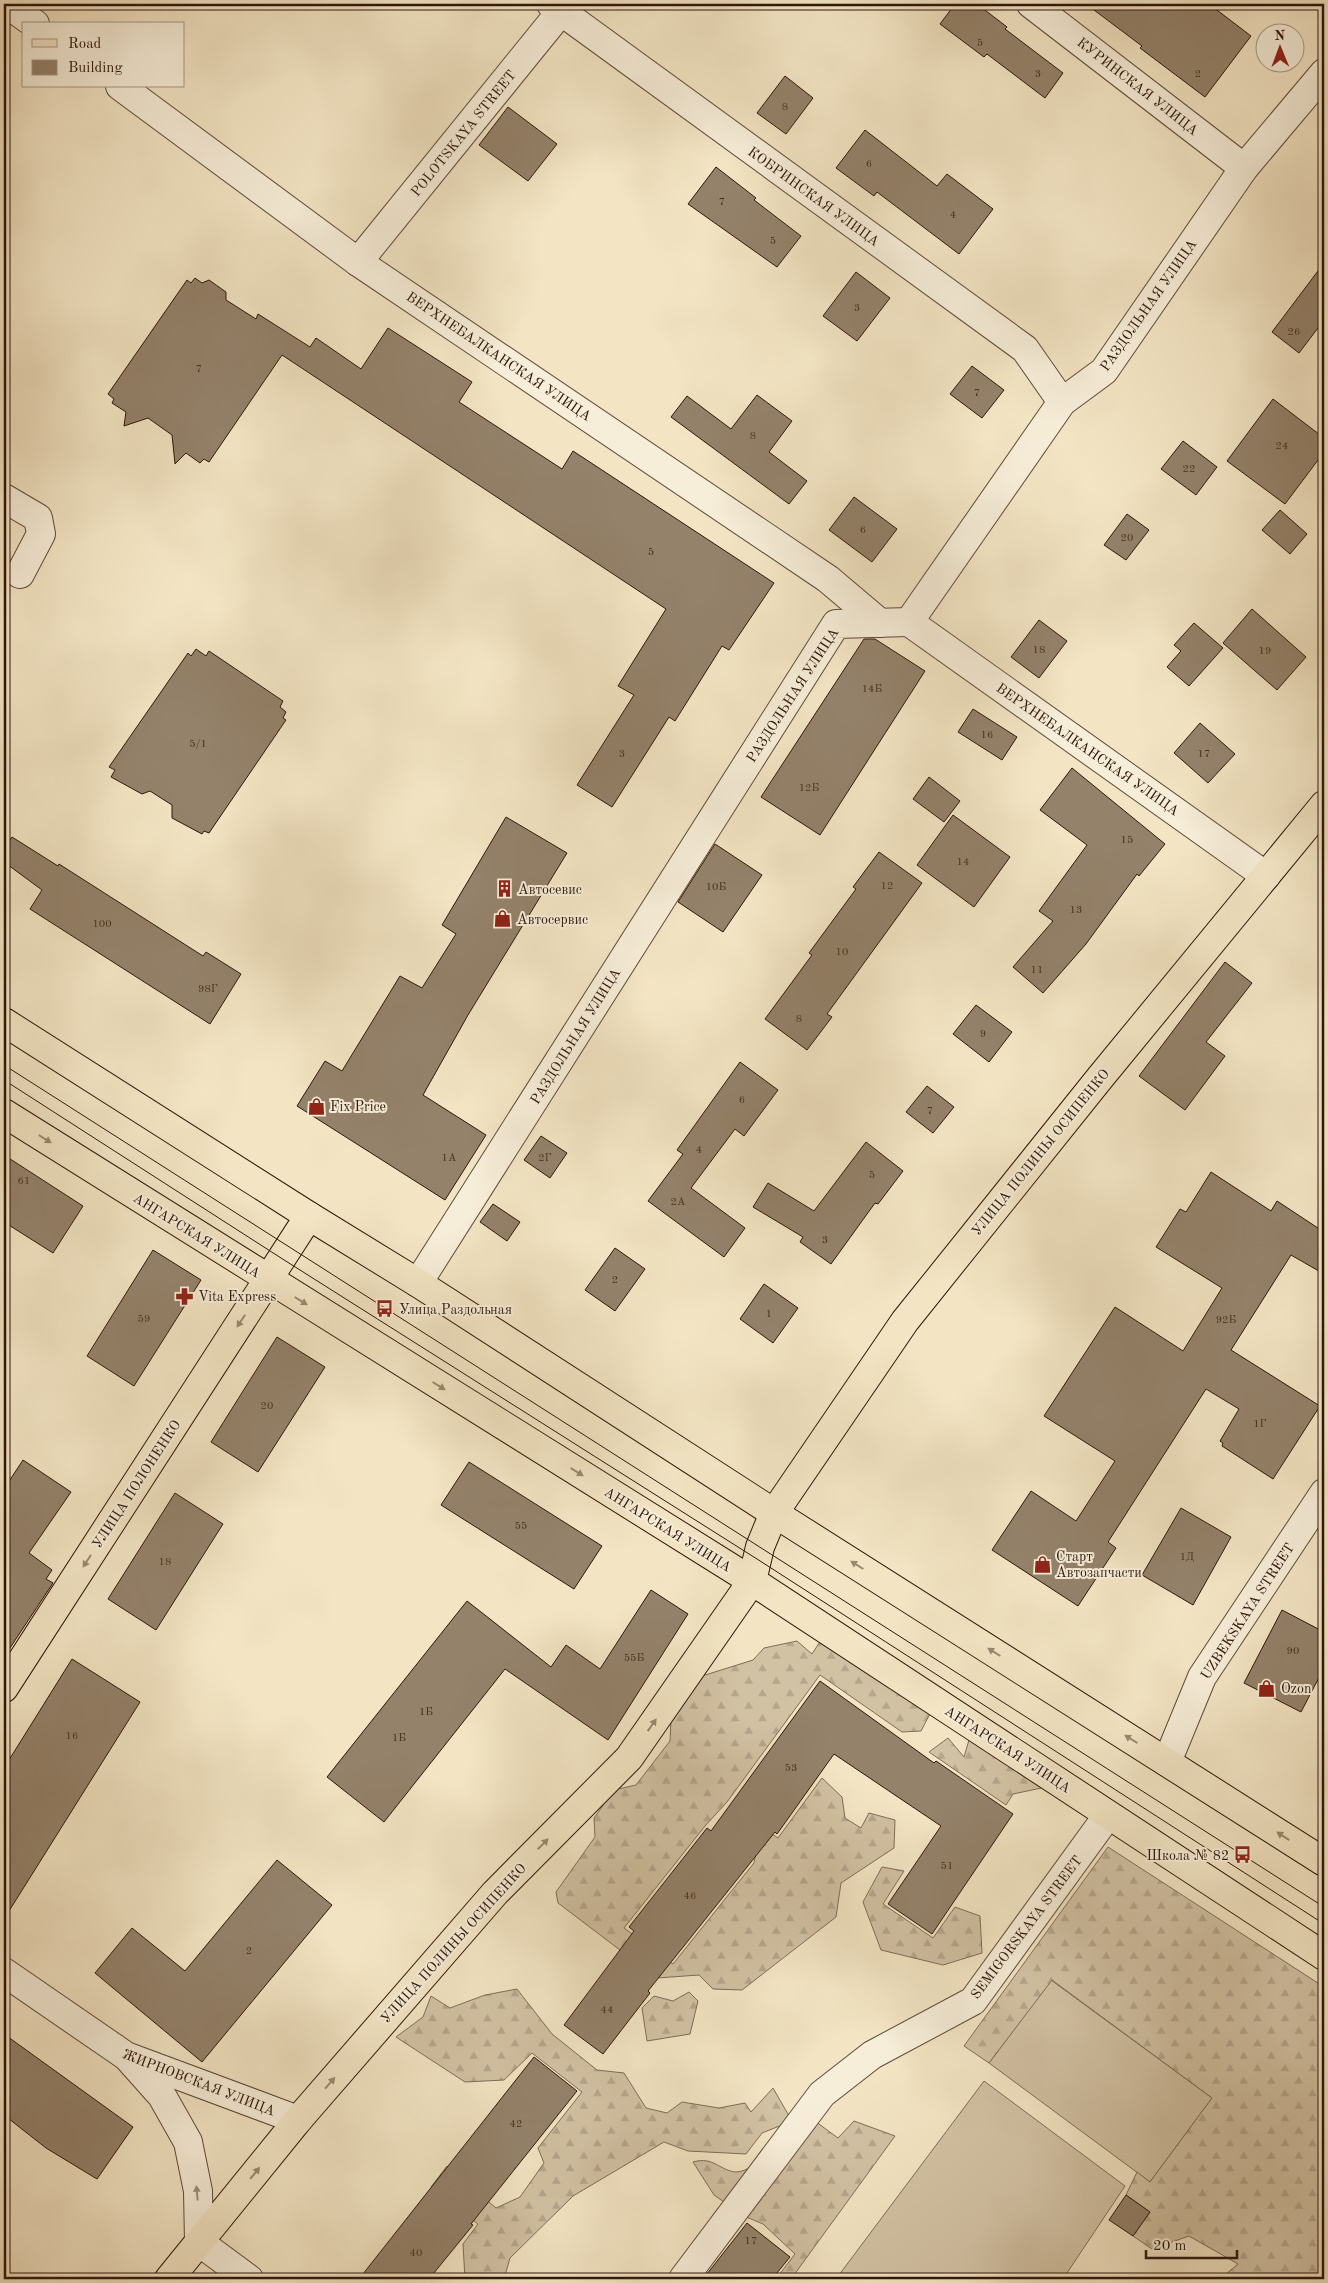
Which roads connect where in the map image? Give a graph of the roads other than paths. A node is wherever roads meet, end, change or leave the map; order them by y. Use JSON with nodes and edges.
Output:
{"nodes":[{"id":1,"x":7,"y":4,"type":"edge"},
{"id":2,"x":1031,"y":4,"type":"edge"},
{"id":3,"x":559,"y":6,"type":"edge"},
{"id":4,"x":32,"y":22,"type":"edge"},
{"id":5,"x":1324,"y":73,"type":"edge"},
{"id":6,"x":123,"y":88,"type":"edge"},
{"id":7,"x":1244,"y":168,"type":"junction"},
{"id":8,"x":358,"y":262,"type":"junction"},
{"id":9,"x":1062,"y":402,"type":"junction"},
{"id":10,"x":4,"y":498,"type":"edge"},
{"id":11,"x":20,"y":574,"type":"dead end"},
{"id":12,"x":909,"y":622,"type":"junction"},
{"id":13,"x":880,"y":623,"type":"junction"},
{"id":14,"x":1324,"y":805,"type":"edge"},
{"id":15,"x":1266,"y":876,"type":"junction"},
{"id":16,"x":4,"y":1022,"type":"edge"},
{"id":17,"x":4,"y":1113,"type":"edge"},
{"id":18,"x":309,"y":1216,"type":"junction"},
{"id":19,"x":267,"y":1280,"type":"junction"},
{"id":20,"x":418,"y":1283,"type":"junction"},
{"id":21,"x":1324,"y":1493,"type":"edge"},
{"id":22,"x":774,"y":1513,"type":"junction"},
{"id":23,"x":752,"y":1581,"type":"junction"},
{"id":24,"x":4,"y":1688,"type":"edge"},
{"id":25,"x":1167,"y":1762,"type":"junction"},
{"id":26,"x":1108,"y":1815,"type":"junction"},
{"id":27,"x":1324,"y":1862,"type":"edge"},
{"id":28,"x":1324,"y":1956,"type":"edge"},
{"id":29,"x":4,"y":1972,"type":"edge"},
{"id":30,"x":126,"y":2056,"type":"junction"},
{"id":31,"x":298,"y":2120,"type":"junction"},
{"id":32,"x":199,"y":2242,"type":"junction"},
{"id":33,"x":170,"y":2279,"type":"edge"},
{"id":34,"x":249,"y":2279,"type":"edge"},
{"id":35,"x":683,"y":2279,"type":"edge"}],
"edges":[{"from":1,"to":4,"type":"street"},
{"from":2,"to":7,"type":"street","name":"КУРИНСКАЯ УЛИЦА"},
{"from":3,"to":8,"type":"street","name":"POLOTSKAYA STREET"},
{"from":3,"to":9,"type":"street","name":"КОБРИНСКАЯ УЛИЦА"},
{"from":5,"to":7,"type":"street","name":"РАЗДОЛЬНАЯ УЛИЦА"},
{"from":6,"to":8,"type":"street","name":"ВЕРХНЕБАЛКАНСКАЯ УЛИЦА"},
{"from":7,"to":9,"type":"street","name":"РАЗДОЛЬНАЯ УЛИЦА"},
{"from":8,"to":13,"type":"street","name":"ВЕРХНЕБАЛКАНСКАЯ УЛИЦА"},
{"from":9,"to":12,"type":"street","name":"РАЗДОЛЬНАЯ УЛИЦА"},
{"from":10,"to":11,"type":"street"},
{"from":12,"to":13,"type":"street","name":"РАЗДОЛЬНАЯ УЛИЦА"},
{"from":12,"to":15,"type":"street","name":"ВЕРХНЕБАЛКАНСКАЯ УЛИЦА"},
{"from":13,"to":20,"type":"street","name":"РАЗДОЛЬНАЯ УЛИЦА"},
{"from":14,"to":15,"type":"main road","name":"УЛИЦА ПОЛИНЫ ОСИПЕНКО"},
{"from":15,"to":22,"type":"main road","name":"УЛИЦА ПОЛИНЫ ОСИПЕНКО"},
{"from":16,"to":18,"type":"main road"},
{"from":17,"to":19,"type":"main road","name":"АНГАРСКАЯ УЛИЦА","one_way":true},
{"from":18,"to":19,"type":"main road","name":"УЛИЦА ПОЛОНЕНКО"},
{"from":18,"to":20,"type":"main road"},
{"from":19,"to":23,"type":"main road","name":"АНГАРСКАЯ УЛИЦА","one_way":true},
{"from":19,"to":24,"type":"main road","name":"УЛИЦА ПОЛОНЕНКО","one_way":true},
{"from":20,"to":22,"type":"main road"},
{"from":21,"to":25,"type":"street","name":"UZBEKSKAYA STREET"},
{"from":22,"to":23,"type":"main road","name":"УЛИЦА ПОЛИНЫ ОСИПЕНКО"},
{"from":25,"to":22,"type":"main road","one_way":true},
{"from":23,"to":26,"type":"main road","name":"АНГАРСКАЯ УЛИЦА"},
{"from":31,"to":23,"type":"main road","name":"УЛИЦА ПОЛИНЫ ОСИПЕНКО","one_way":true},
{"from":27,"to":25,"type":"main road","one_way":true},
{"from":26,"to":28,"type":"main road","name":"АНГАРСКАЯ УЛИЦА"},
{"from":26,"to":35,"type":"street","name":"SEMIGORSKAYA STREET"},
{"from":29,"to":30,"type":"street","name":"ЖИРНОВСКАЯ УЛИЦА"},
{"from":30,"to":31,"type":"street","name":"ЖИРНОВСКАЯ УЛИЦА"},
{"from":32,"to":30,"type":"street","one_way":true},
{"from":32,"to":31,"type":"main road","name":"УЛИЦА ПОЛИНЫ ОСИПЕНКО","one_way":true},
{"from":32,"to":33,"type":"main road","name":"УЛИЦА ПОЛИНЫ ОСИПЕНКО"},
{"from":32,"to":34,"type":"street"}]}
